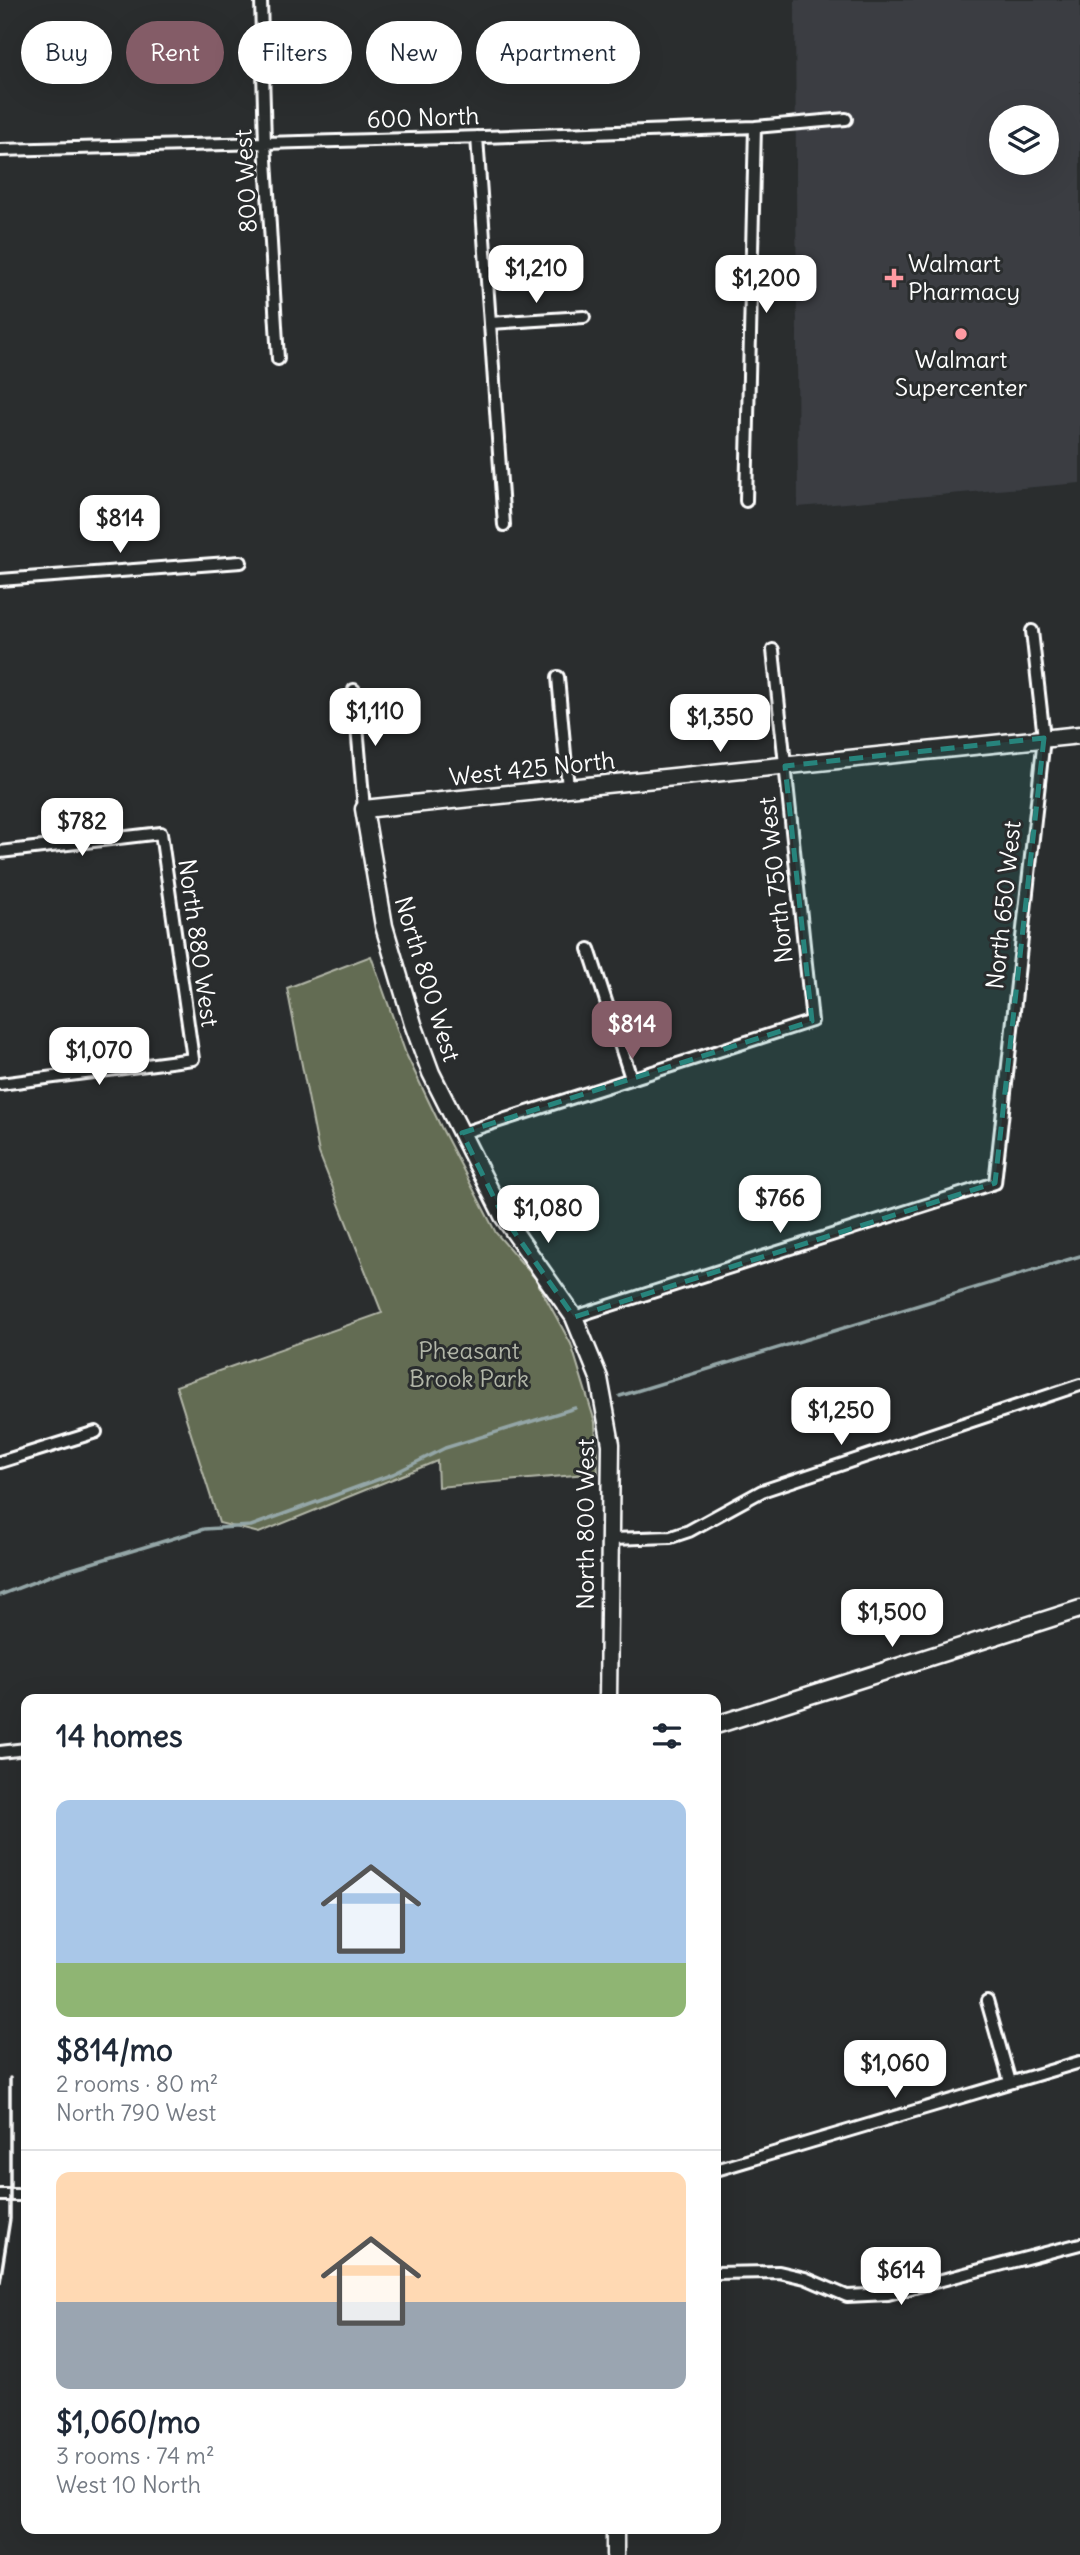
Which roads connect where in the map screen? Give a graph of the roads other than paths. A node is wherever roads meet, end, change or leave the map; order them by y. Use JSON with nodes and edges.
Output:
{"nodes":[{"id":1,"x":261,"y":0,"type":"edge"},
{"id":2,"x":846,"y":119,"type":"dead end"},
{"id":3,"x":755,"y":127,"type":"junction"},
{"id":4,"x":477,"y":138,"type":"junction"},
{"id":5,"x":265,"y":143,"type":"junction"},
{"id":6,"x":0,"y":150,"type":"edge"},
{"id":7,"x":584,"y":317,"type":"dead end"},
{"id":8,"x":490,"y":323,"type":"junction"},
{"id":9,"x":278,"y":359,"type":"dead end"},
{"id":10,"x":746,"y":501,"type":"dead end"},
{"id":11,"x":504,"y":525,"type":"dead end"},
{"id":12,"x":242,"y":562,"type":"dead end"},
{"id":13,"x":0,"y":580,"type":"edge"},
{"id":14,"x":1032,"y":631,"type":"dead end"},
{"id":15,"x":773,"y":650,"type":"dead end"},
{"id":16,"x":558,"y":677,"type":"dead end"},
{"id":17,"x":354,"y":690,"type":"dead end"},
{"id":18,"x":1080,"y":735,"type":"edge"},
{"id":19,"x":1044,"y":738,"type":"junction"},
{"id":20,"x":785,"y":766,"type":"junction"},
{"id":21,"x":568,"y":788,"type":"junction"},
{"id":22,"x":364,"y":809,"type":"junction"},
{"id":23,"x":0,"y":852,"type":"edge"},
{"id":24,"x":589,"y":949,"type":"dead end"},
{"id":25,"x":631,"y":1078,"type":"junction"},
{"id":26,"x":0,"y":1084,"type":"edge"},
{"id":27,"x":462,"y":1133,"type":"junction"},
{"id":28,"x":574,"y":1317,"type":"junction"},
{"id":29,"x":1080,"y":1385,"type":"edge"},
{"id":30,"x":96,"y":1432,"type":"dead end"},
{"id":31,"x":0,"y":1462,"type":"edge"},
{"id":32,"x":611,"y":1539,"type":"junction"},
{"id":33,"x":1080,"y":1609,"type":"edge"},
{"id":34,"x":608,"y":1694,"type":"edge"},
{"id":35,"x":721,"y":1723,"type":"edge"},
{"id":36,"x":21,"y":1750,"type":"edge"},
{"id":37,"x":0,"y":1752,"type":"edge"},
{"id":38,"x":987,"y":2001,"type":"dead end"},
{"id":39,"x":1080,"y":2062,"type":"edge"},
{"id":40,"x":1010,"y":2082,"type":"junction"},
{"id":41,"x":721,"y":2169,"type":"edge"},
{"id":42,"x":0,"y":2195,"type":"edge"},
{"id":43,"x":21,"y":2195,"type":"edge"},
{"id":44,"x":1080,"y":2244,"type":"edge"},
{"id":45,"x":721,"y":2273,"type":"edge"},
{"id":46,"x":615,"y":2534,"type":"edge"},
{"id":47,"x":615,"y":2555,"type":"edge"}],
"edges":[{"from":1,"to":5,"type":"street","name":"800 West"},
{"from":2,"to":3,"type":"street","name":"600 North"},
{"from":3,"to":4,"type":"street","name":"600 North"},
{"from":3,"to":10,"type":"street"},
{"from":4,"to":5,"type":"street","name":"600 North"},
{"from":4,"to":8,"type":"street"},
{"from":5,"to":6,"type":"street","name":"600 North"},
{"from":5,"to":9,"type":"street","name":"800 West"},
{"from":7,"to":8,"type":"street"},
{"from":8,"to":11,"type":"street"},
{"from":12,"to":13,"type":"street"},
{"from":14,"to":19,"type":"street","name":"North 650 West"},
{"from":15,"to":20,"type":"street","name":"North 750 West"},
{"from":16,"to":21,"type":"street"},
{"from":17,"to":22,"type":"street","name":"North 800 West"},
{"from":18,"to":19,"type":"street","name":"West 425 North"},
{"from":19,"to":20,"type":"street","name":"West 425 North"},
{"from":19,"to":28,"type":"street","name":"North 650 West"},
{"from":20,"to":21,"type":"street","name":"West 425 North"},
{"from":20,"to":25,"type":"street","name":"North 750 West"},
{"from":21,"to":22,"type":"street","name":"West 425 North"},
{"from":22,"to":27,"type":"street","name":"North 800 West"},
{"from":23,"to":26,"type":"street","name":"North 880 West"},
{"from":24,"to":25,"type":"street"},
{"from":25,"to":27,"type":"street"},
{"from":27,"to":28,"type":"street","name":"North 800 West"},
{"from":28,"to":32,"type":"street","name":"North 800 West"},
{"from":29,"to":32,"type":"street"},
{"from":30,"to":31,"type":"street"},
{"from":32,"to":34,"type":"street","name":"North 800 West"},
{"from":33,"to":35,"type":"street"},
{"from":36,"to":37,"type":"street"},
{"from":38,"to":40,"type":"street"},
{"from":39,"to":40,"type":"street"},
{"from":40,"to":41,"type":"street"},
{"from":42,"to":43,"type":"street"},
{"from":44,"to":45,"type":"street"},
{"from":46,"to":47,"type":"street"}]}
